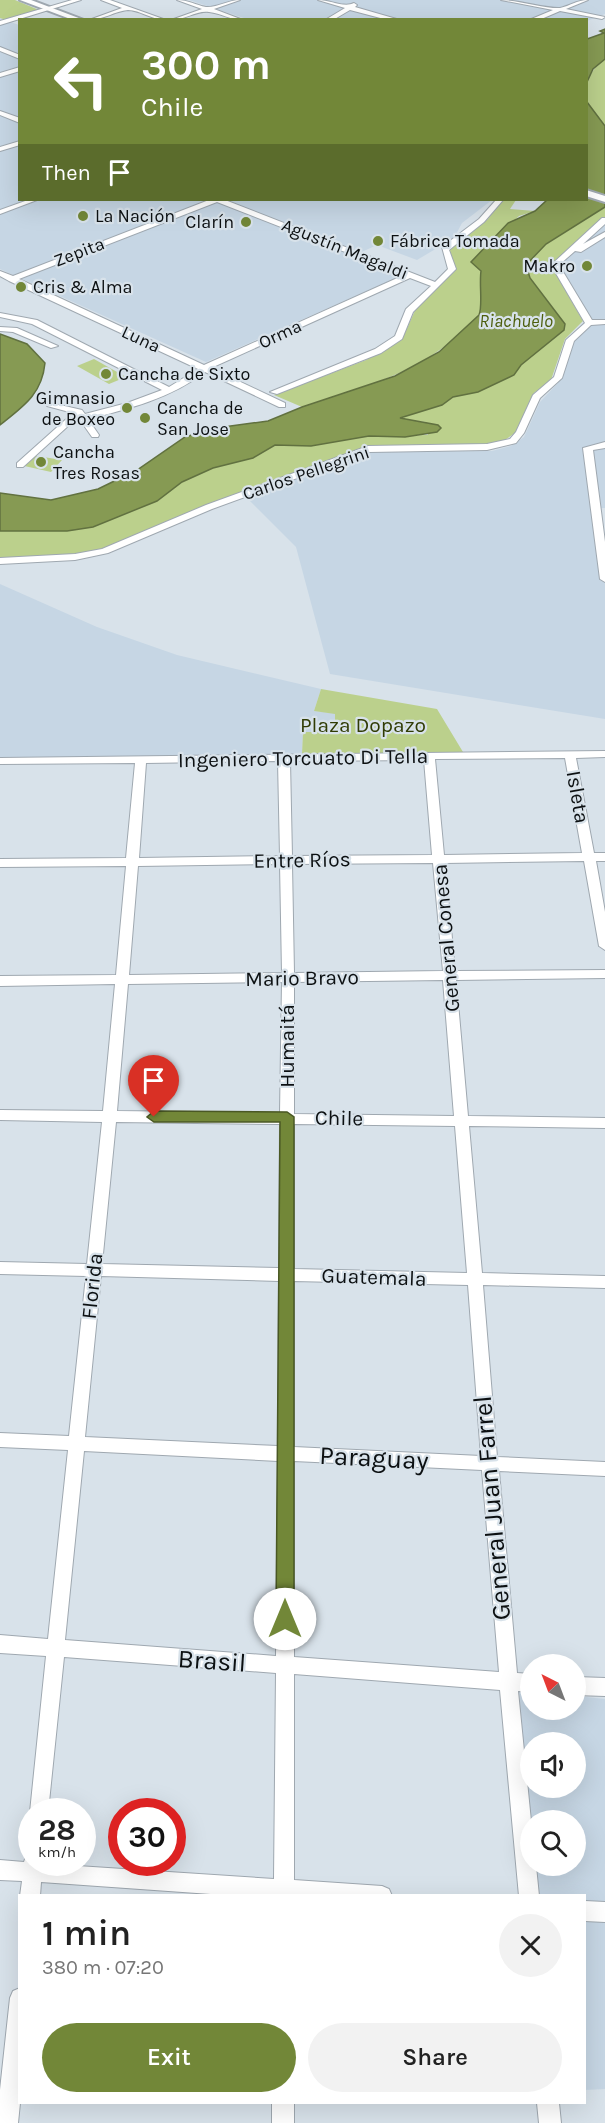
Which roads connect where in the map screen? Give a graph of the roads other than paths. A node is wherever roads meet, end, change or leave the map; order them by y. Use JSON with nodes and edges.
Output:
{"nodes":[{"id":1,"x":24,"y":0,"type":"edge"},
{"id":2,"x":78,"y":0,"type":"edge"},
{"id":3,"x":104,"y":0,"type":"edge"},
{"id":4,"x":180,"y":0,"type":"edge"},
{"id":5,"x":237,"y":0,"type":"edge"},
{"id":6,"x":321,"y":0,"type":"edge"},
{"id":7,"x":504,"y":0,"type":"edge"},
{"id":8,"x":585,"y":0,"type":"edge"},
{"id":9,"x":360,"y":2,"type":"dead end"},
{"id":10,"x":352,"y":6,"type":"junction"},
{"id":11,"x":49,"y":8,"type":"junction"},
{"id":12,"x":129,"y":8,"type":"junction"},
{"id":13,"x":209,"y":9,"type":"junction"},
{"id":14,"x":559,"y":10,"type":"junction"},
{"id":15,"x":603,"y":17,"type":"edge"},
{"id":16,"x":76,"y":18,"type":"edge"},
{"id":17,"x":98,"y":18,"type":"edge"},
{"id":18,"x":157,"y":18,"type":"edge"},
{"id":19,"x":180,"y":18,"type":"edge"},
{"id":20,"x":234,"y":18,"type":"edge"},
{"id":21,"x":331,"y":18,"type":"edge"},
{"id":22,"x":391,"y":18,"type":"edge"},
{"id":23,"x":537,"y":18,"type":"edge"},
{"id":24,"x":588,"y":22,"type":"edge"},
{"id":25,"x":0,"y":23,"type":"edge"},
{"id":26,"x":0,"y":49,"type":"edge"},
{"id":27,"x":18,"y":56,"type":"edge"},
{"id":28,"x":18,"y":70,"type":"edge"},
{"id":29,"x":0,"y":75,"type":"edge"},
{"id":30,"x":0,"y":113,"type":"edge"},
{"id":31,"x":18,"y":120,"type":"edge"},
{"id":32,"x":18,"y":144,"type":"edge"},
{"id":33,"x":0,"y":149,"type":"edge"},
{"id":34,"x":588,"y":194,"type":"edge"},
{"id":35,"x":605,"y":199,"type":"edge"},
{"id":36,"x":30,"y":201,"type":"edge"},
{"id":37,"x":211,"y":201,"type":"edge"},
{"id":38,"x":223,"y":201,"type":"edge"},
{"id":39,"x":498,"y":201,"type":"edge"},
{"id":40,"x":0,"y":212,"type":"edge"},
{"id":41,"x":603,"y":223,"type":"edge"},
{"id":42,"x":605,"y":234,"type":"edge"},
{"id":43,"x":557,"y":262,"type":"junction"},
{"id":44,"x":0,"y":273,"type":"edge"},
{"id":45,"x":410,"y":275,"type":"junction"},
{"id":46,"x":12,"y":279,"type":"junction"},
{"id":47,"x":436,"y":285,"type":"junction"},
{"id":48,"x":0,"y":315,"type":"edge"},
{"id":49,"x":589,"y":322,"type":"junction"},
{"id":50,"x":605,"y":322,"type":"edge"},
{"id":51,"x":0,"y":329,"type":"edge"},
{"id":52,"x":54,"y":346,"type":"dead end"},
{"id":53,"x":205,"y":368,"type":"junction"},
{"id":54,"x":167,"y":389,"type":"junction"},
{"id":55,"x":274,"y":392,"type":"dead end"},
{"id":56,"x":50,"y":404,"type":"dead end"},
{"id":57,"x":282,"y":405,"type":"dead end"},
{"id":58,"x":81,"y":414,"type":"junction"},
{"id":59,"x":95,"y":435,"type":"dead end"},
{"id":60,"x":605,"y":445,"type":"edge"},
{"id":61,"x":20,"y":465,"type":"dead end"},
{"id":62,"x":601,"y":509,"type":"edge"},
{"id":63,"x":0,"y":561,"type":"edge"},
{"id":64,"x":605,"y":579,"type":"edge"},
{"id":65,"x":570,"y":754,"type":"junction"},
{"id":66,"x":605,"y":754,"type":"edge"},
{"id":67,"x":429,"y":756,"type":"junction"},
{"id":68,"x":284,"y":759,"type":"junction"},
{"id":69,"x":141,"y":760,"type":"junction"},
{"id":70,"x":0,"y":761,"type":"edge"},
{"id":71,"x":589,"y":857,"type":"junction"},
{"id":72,"x":605,"y":857,"type":"edge"},
{"id":73,"x":439,"y":858,"type":"junction"},
{"id":74,"x":287,"y":860,"type":"junction"},
{"id":75,"x":132,"y":862,"type":"junction"},
{"id":76,"x":0,"y":863,"type":"edge"},
{"id":77,"x":605,"y":946,"type":"edge"},
{"id":78,"x":605,"y":974,"type":"edge"},
{"id":79,"x":450,"y":976,"type":"junction"},
{"id":80,"x":288,"y":977,"type":"junction"},
{"id":81,"x":0,"y":981,"type":"edge"},
{"id":82,"x":122,"y":981,"type":"junction"},
{"id":83,"x":0,"y":1115,"type":"edge"},
{"id":84,"x":110,"y":1116,"type":"junction"},
{"id":85,"x":287,"y":1117,"type":"junction"},
{"id":86,"x":461,"y":1119,"type":"junction"},
{"id":87,"x":605,"y":1123,"type":"edge"},
{"id":88,"x":0,"y":1268,"type":"edge"},
{"id":89,"x":94,"y":1271,"type":"junction"},
{"id":90,"x":286,"y":1274,"type":"junction"},
{"id":91,"x":473,"y":1281,"type":"junction"},
{"id":92,"x":605,"y":1282,"type":"edge"},
{"id":93,"x":0,"y":1440,"type":"edge"},
{"id":94,"x":76,"y":1445,"type":"junction"},
{"id":95,"x":285,"y":1454,"type":"junction"},
{"id":96,"x":488,"y":1463,"type":"junction"},
{"id":97,"x":605,"y":1469,"type":"edge"},
{"id":98,"x":0,"y":1644,"type":"edge"},
{"id":99,"x":57,"y":1649,"type":"junction"},
{"id":100,"x":285,"y":1666,"type":"junction"},
{"id":101,"x":507,"y":1681,"type":"junction"},
{"id":102,"x":520,"y":1682,"type":"edge"},
{"id":103,"x":586,"y":1686,"type":"edge"},
{"id":104,"x":605,"y":1687,"type":"edge"},
{"id":105,"x":41,"y":1798,"type":"edge"},
{"id":106,"x":18,"y":1869,"type":"edge"},
{"id":107,"x":0,"y":1870,"type":"edge"},
{"id":108,"x":96,"y":1874,"type":"edge"},
{"id":109,"x":32,"y":1876,"type":"edge"},
{"id":110,"x":284,"y":1893,"type":"edge"},
{"id":111,"x":30,"y":1894,"type":"edge"},
{"id":112,"x":317,"y":1894,"type":"edge"},
{"id":113,"x":529,"y":1894,"type":"edge"},
{"id":114,"x":586,"y":1911,"type":"edge"},
{"id":115,"x":605,"y":1912,"type":"edge"},
{"id":116,"x":18,"y":2008,"type":"edge"},
{"id":117,"x":6,"y":2070,"type":"edge"},
{"id":118,"x":283,"y":2104,"type":"edge"},
{"id":119,"x":548,"y":2104,"type":"edge"},
{"id":120,"x":7,"y":2123,"type":"edge"},
{"id":121,"x":283,"y":2123,"type":"edge"},
{"id":122,"x":550,"y":2123,"type":"edge"}],
"edges":[{"from":1,"to":11,"type":"main road"},
{"from":2,"to":11,"type":"street"},
{"from":3,"to":12,"type":"street"},
{"from":4,"to":13,"type":"street"},
{"from":5,"to":13,"type":"street"},
{"from":6,"to":10,"type":"street"},
{"from":7,"to":14,"type":"street"},
{"from":8,"to":14,"type":"street"},
{"from":9,"to":10,"type":"street"},
{"from":10,"to":21,"type":"street"},
{"from":10,"to":22,"type":"street"},
{"from":11,"to":16,"type":"main road"},
{"from":11,"to":25,"type":"street"},
{"from":12,"to":17,"type":"street"},
{"from":12,"to":18,"type":"street"},
{"from":13,"to":19,"type":"street"},
{"from":13,"to":20,"type":"street"},
{"from":14,"to":15,"type":"street"},
{"from":14,"to":23,"type":"street"},
{"from":15,"to":24,"type":"street"},
{"from":26,"to":27,"type":"street"},
{"from":28,"to":29,"type":"street"},
{"from":30,"to":31,"type":"street"},
{"from":32,"to":33,"type":"street"},
{"from":34,"to":35,"type":"main road"},
{"from":36,"to":40,"type":"street"},
{"from":37,"to":46,"type":"street","name":"Zepita"},
{"from":38,"to":45,"type":"street","name":"Agustín Magaldi"},
{"from":39,"to":47,"type":"street"},
{"from":41,"to":43,"type":"street"},
{"from":42,"to":43,"type":"street"},
{"from":43,"to":49,"type":"street"},
{"from":44,"to":46,"type":"street","name":"Luna"},
{"from":45,"to":47,"type":"street","name":"Agustín Magaldi"},
{"from":45,"to":53,"type":"street","name":"Orma"},
{"from":46,"to":53,"type":"street","name":"Luna"},
{"from":47,"to":55,"type":"street"},
{"from":48,"to":54,"type":"street"},
{"from":49,"to":50,"type":"street"},
{"from":49,"to":63,"type":"street","name":"Carlos Pellegrini"},
{"from":51,"to":52,"type":"street"},
{"from":53,"to":54,"type":"street","name":"Orma"},
{"from":53,"to":57,"type":"street","name":"Luna"},
{"from":54,"to":58,"type":"street","name":"Orma"},
{"from":56,"to":58,"type":"street"},
{"from":58,"to":59,"type":"street"},
{"from":58,"to":61,"type":"street","name":"Orma"},
{"from":60,"to":62,"type":"street"},
{"from":62,"to":64,"type":"street"},
{"from":65,"to":66,"type":"street","name":"Ingeniero Torcuato Di Tella"},
{"from":65,"to":67,"type":"street","name":"Ingeniero Torcuato Di Tella"},
{"from":65,"to":71,"type":"street","name":"Isleta"},
{"from":67,"to":68,"type":"street","name":"Ingeniero Torcuato Di Tella"},
{"from":67,"to":73,"type":"street","name":"General Conesa"},
{"from":68,"to":69,"type":"street","name":"Ingeniero Torcuato Di Tella"},
{"from":68,"to":74,"type":"street","name":"Humaitá"},
{"from":69,"to":70,"type":"street","name":"Ingeniero Torcuato Di Tella"},
{"from":69,"to":75,"type":"street","name":"Florida"},
{"from":71,"to":72,"type":"street","name":"Entre Ríos"},
{"from":71,"to":73,"type":"street","name":"Entre Ríos"},
{"from":71,"to":77,"type":"street","name":"Isleta"},
{"from":73,"to":74,"type":"street","name":"Entre Ríos"},
{"from":73,"to":79,"type":"street","name":"General Conesa"},
{"from":74,"to":75,"type":"street","name":"Entre Ríos"},
{"from":74,"to":80,"type":"street","name":"Humaitá"},
{"from":75,"to":76,"type":"street","name":"Entre Ríos"},
{"from":75,"to":82,"type":"street","name":"Florida"},
{"from":78,"to":79,"type":"street","name":"Mario Bravo"},
{"from":79,"to":80,"type":"street","name":"Mario Bravo"},
{"from":79,"to":86,"type":"street","name":"General Conesa"},
{"from":80,"to":82,"type":"street","name":"Mario Bravo"},
{"from":80,"to":85,"type":"street","name":"Humaitá"},
{"from":81,"to":82,"type":"street","name":"Mario Bravo"},
{"from":82,"to":84,"type":"street","name":"Florida"},
{"from":83,"to":84,"type":"street","name":"Chile"},
{"from":84,"to":85,"type":"street","name":"Chile"},
{"from":84,"to":89,"type":"street","name":"Florida"},
{"from":85,"to":86,"type":"street","name":"Chile"},
{"from":85,"to":90,"type":"street","name":"Humaitá"},
{"from":86,"to":87,"type":"street","name":"Chile"},
{"from":86,"to":91,"type":"street","name":"General Juan Farrel"},
{"from":88,"to":89,"type":"street","name":"Guatemala"},
{"from":89,"to":90,"type":"street","name":"Guatemala"},
{"from":89,"to":94,"type":"street","name":"Florida"},
{"from":90,"to":91,"type":"street","name":"Guatemala"},
{"from":90,"to":95,"type":"street","name":"Humaitá"},
{"from":91,"to":92,"type":"street","name":"Guatemala"},
{"from":91,"to":96,"type":"street","name":"General Juan Farrel"},
{"from":93,"to":94,"type":"street","name":"Paraguay"},
{"from":94,"to":95,"type":"street","name":"Paraguay"},
{"from":94,"to":99,"type":"street","name":"Florida"},
{"from":95,"to":96,"type":"street","name":"Paraguay"},
{"from":95,"to":100,"type":"street","name":"Humaitá"},
{"from":96,"to":97,"type":"street","name":"Paraguay"},
{"from":96,"to":101,"type":"street","name":"General Juan Farrel"},
{"from":98,"to":99,"type":"street","name":"Brasil"},
{"from":99,"to":100,"type":"street","name":"Brasil"},
{"from":99,"to":105,"type":"street","name":"Florida"},
{"from":100,"to":101,"type":"street","name":"Brasil"},
{"from":100,"to":110,"type":"street","name":"Humaitá"},
{"from":101,"to":102,"type":"street","name":"Brasil"},
{"from":101,"to":113,"type":"street","name":"General Juan Farrel"},
{"from":103,"to":104,"type":"street"},
{"from":106,"to":107,"type":"street"},
{"from":108,"to":110,"type":"street"},
{"from":109,"to":111,"type":"street"},
{"from":110,"to":112,"type":"street"},
{"from":114,"to":115,"type":"street"},
{"from":116,"to":117,"type":"street"},
{"from":117,"to":120,"type":"street"},
{"from":118,"to":121,"type":"street"},
{"from":119,"to":122,"type":"street"}]}
